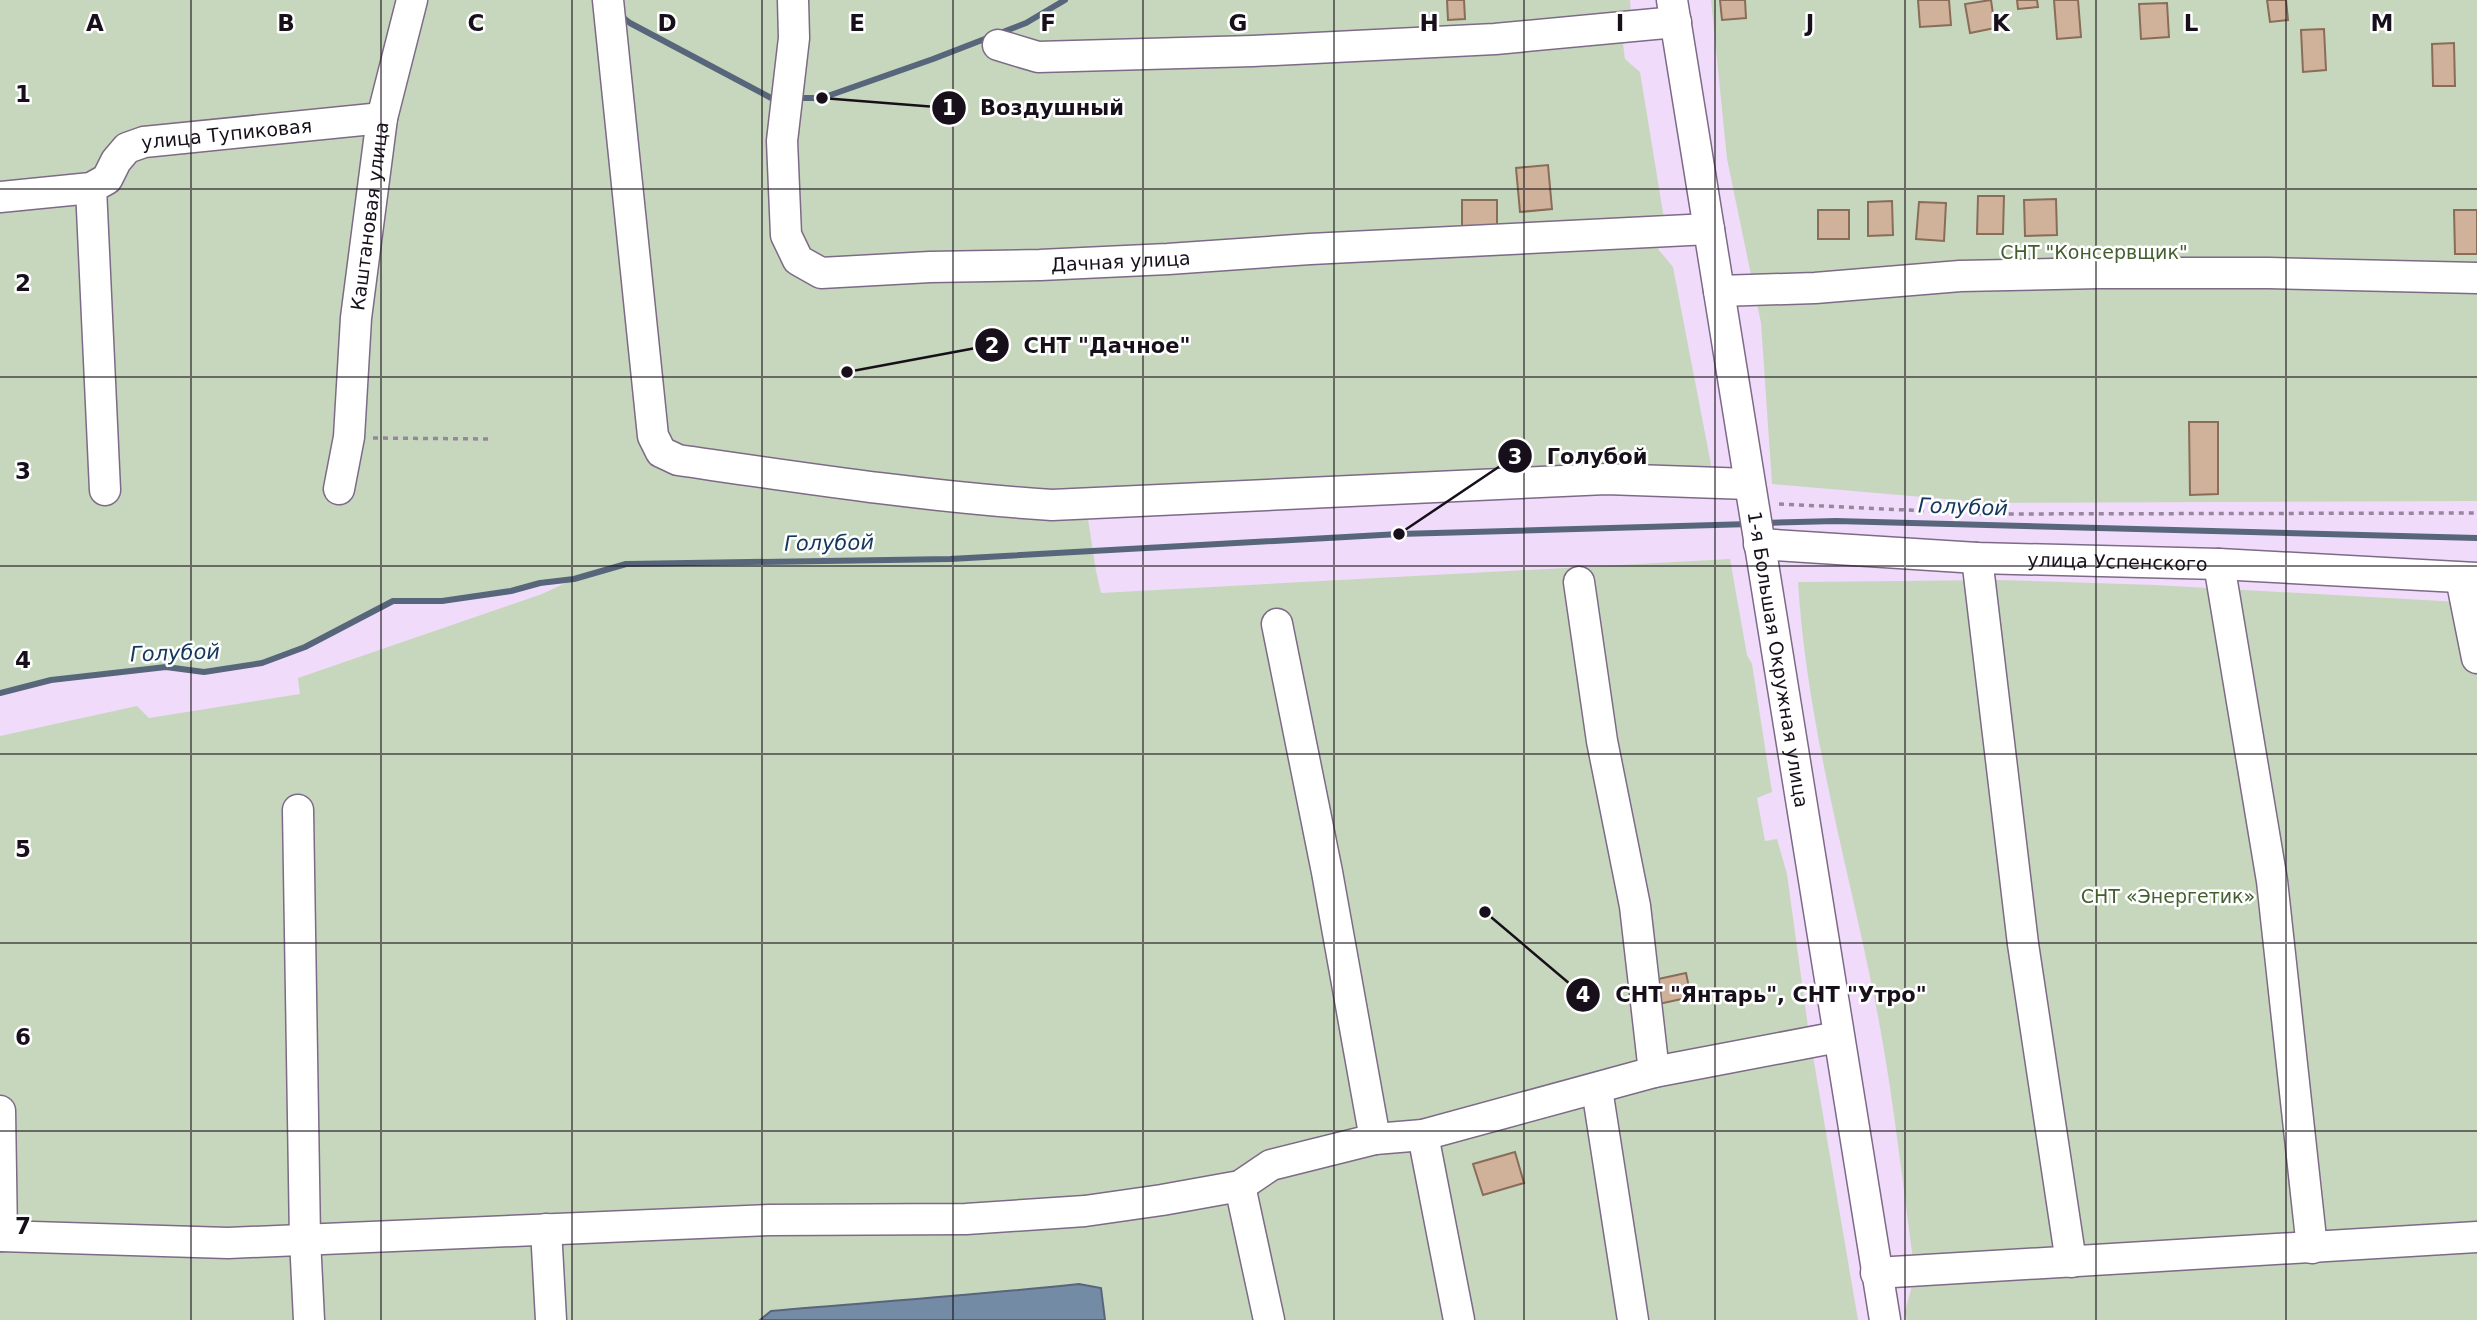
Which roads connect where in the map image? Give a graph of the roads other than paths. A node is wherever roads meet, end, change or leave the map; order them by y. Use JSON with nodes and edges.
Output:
{"nodes":[{"id":1,"x":412,"y":0,"type":"edge"},
{"id":2,"x":608,"y":0,"type":"edge"},
{"id":3,"x":793,"y":0,"type":"edge"},
{"id":4,"x":1674,"y":11,"type":"edge"},
{"id":5,"x":998,"y":44,"type":"dead end"},
{"id":6,"x":382,"y":118,"type":"junction"},
{"id":7,"x":91,"y":188,"type":"junction"},
{"id":8,"x":0,"y":197,"type":"edge"},
{"id":9,"x":1709,"y":229,"type":"junction"},
{"id":10,"x":2477,"y":278,"type":"edge"},
{"id":11,"x":1719,"y":290,"type":"junction"},
{"id":12,"x":339,"y":489,"type":"dead end"},
{"id":13,"x":105,"y":490,"type":"dead end"},
{"id":14,"x":1751,"y":493,"type":"junction"},
{"id":15,"x":1759,"y":544,"type":"junction"},
{"id":16,"x":1977,"y":558,"type":"junction"},
{"id":17,"x":2219,"y":564,"type":"junction"},
{"id":18,"x":2469,"y":578,"type":"edge"},
{"id":19,"x":1579,"y":582,"type":"dead end"},
{"id":20,"x":1277,"y":624,"type":"dead end"},
{"id":21,"x":2477,"y":659,"type":"edge"},
{"id":22,"x":298,"y":810,"type":"dead end"},
{"id":23,"x":1838,"y":1037,"type":"junction"},
{"id":24,"x":1654,"y":1072,"type":"junction"},
{"id":25,"x":1597,"y":1089,"type":"junction"},
{"id":26,"x":0,"y":1111,"type":"edge"},
{"id":27,"x":1423,"y":1135,"type":"junction"},
{"id":28,"x":1375,"y":1139,"type":"junction"},
{"id":29,"x":1240,"y":1186,"type":"junction"},
{"id":30,"x":546,"y":1229,"type":"junction"},
{"id":31,"x":1,"y":1236,"type":"edge"},
{"id":32,"x":2477,"y":1237,"type":"edge"},
{"id":33,"x":305,"y":1239,"type":"junction"},
{"id":34,"x":2312,"y":1248,"type":"junction"},
{"id":35,"x":2071,"y":1262,"type":"junction"},
{"id":36,"x":1876,"y":1273,"type":"junction"},
{"id":37,"x":309,"y":1320,"type":"edge"},
{"id":38,"x":551,"y":1320,"type":"edge"},
{"id":39,"x":1269,"y":1320,"type":"edge"},
{"id":40,"x":1459,"y":1320,"type":"edge"},
{"id":41,"x":1633,"y":1320,"type":"edge"},
{"id":42,"x":1885,"y":1320,"type":"edge"}],
"edges":[{"from":1,"to":6,"type":"street","name":"Каштановая улица"},
{"from":2,"to":14,"type":"street"},
{"from":3,"to":9,"type":"street","name":"Дачная улица"},
{"from":4,"to":5,"type":"street"},
{"from":4,"to":9,"type":"street","name":"1-я Большая Окружная улица"},
{"from":6,"to":7,"type":"street","name":"улица Тупиковая"},
{"from":6,"to":12,"type":"street","name":"Каштановая улица"},
{"from":7,"to":8,"type":"street"},
{"from":7,"to":13,"type":"street"},
{"from":9,"to":11,"type":"street","name":"1-я Большая Окружная улица"},
{"from":10,"to":11,"type":"street"},
{"from":11,"to":14,"type":"street","name":"1-я Большая Окружная улица"},
{"from":14,"to":15,"type":"street","name":"1-я Большая Окружная улица"},
{"from":15,"to":16,"type":"street","name":"улица Успенского"},
{"from":15,"to":23,"type":"street","name":"1-я Большая Окружная улица"},
{"from":16,"to":17,"type":"street","name":"улица Успенского"},
{"from":16,"to":35,"type":"street"},
{"from":17,"to":18,"type":"street","name":"улица Успенского"},
{"from":17,"to":34,"type":"street"},
{"from":18,"to":21,"type":"street"},
{"from":19,"to":24,"type":"street"},
{"from":20,"to":28,"type":"street"},
{"from":22,"to":33,"type":"street"},
{"from":23,"to":24,"type":"street"},
{"from":23,"to":36,"type":"street","name":"1-я Большая Окружная улица"},
{"from":24,"to":25,"type":"street"},
{"from":25,"to":27,"type":"street"},
{"from":25,"to":41,"type":"street"},
{"from":26,"to":31,"type":"street"},
{"from":27,"to":28,"type":"street"},
{"from":27,"to":40,"type":"street"},
{"from":28,"to":29,"type":"street"},
{"from":29,"to":30,"type":"street"},
{"from":29,"to":39,"type":"street"},
{"from":30,"to":33,"type":"street"},
{"from":30,"to":38,"type":"street"},
{"from":31,"to":33,"type":"street"},
{"from":32,"to":34,"type":"street"},
{"from":33,"to":37,"type":"street"},
{"from":34,"to":35,"type":"street"},
{"from":35,"to":36,"type":"street"},
{"from":36,"to":42,"type":"street","name":"1-я Большая Окружная улица"}]}
